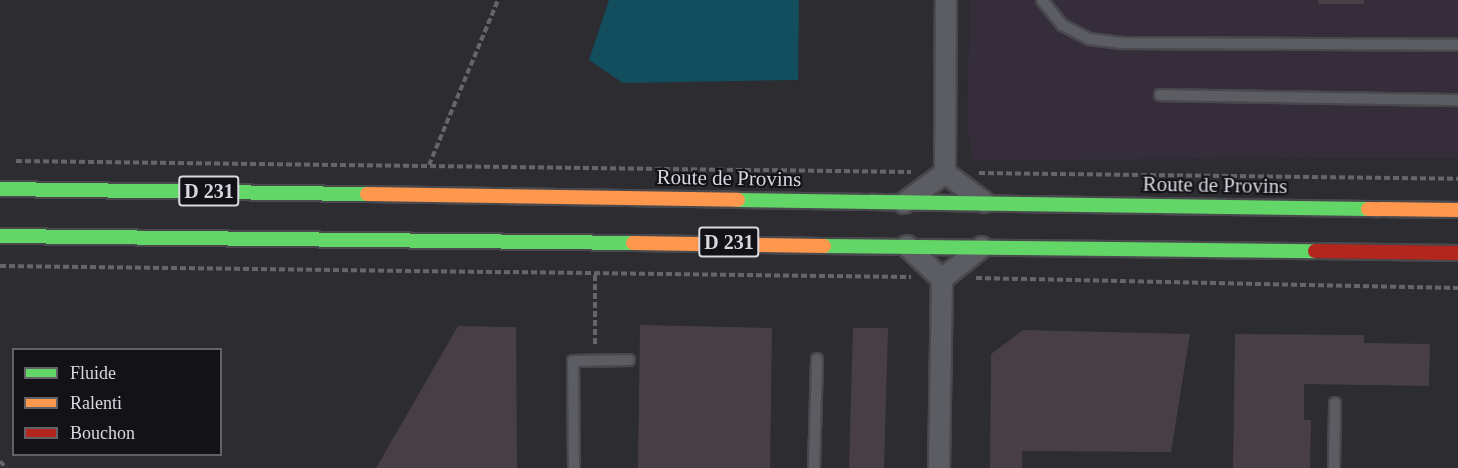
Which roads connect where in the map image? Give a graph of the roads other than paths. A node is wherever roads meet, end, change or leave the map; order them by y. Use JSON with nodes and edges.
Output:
{"nodes":[{"id":1,"x":946,"y":0,"type":"edge"},
{"id":2,"x":1042,"y":0,"type":"edge"},
{"id":3,"x":1458,"y":45,"type":"edge"},
{"id":4,"x":1160,"y":95,"type":"dead end"},
{"id":5,"x":1458,"y":100,"type":"edge"},
{"id":6,"x":945,"y":173,"type":"junction"},
{"id":7,"x":0,"y":189,"type":"edge"},
{"id":8,"x":904,"y":203,"type":"junction"},
{"id":9,"x":987,"y":204,"type":"junction"},
{"id":10,"x":1458,"y":210,"type":"edge"},
{"id":11,"x":0,"y":236,"type":"edge"},
{"id":12,"x":904,"y":244,"type":"junction"},
{"id":13,"x":984,"y":245,"type":"junction"},
{"id":14,"x":1458,"y":253,"type":"edge"},
{"id":15,"x":942,"y":279,"type":"junction"},
{"id":16,"x":817,"y":359,"type":"dead end"},
{"id":17,"x":628,"y":360,"type":"dead end"},
{"id":18,"x":1335,"y":403,"type":"dead end"},
{"id":19,"x":574,"y":468,"type":"edge"},
{"id":20,"x":814,"y":468,"type":"edge"},
{"id":21,"x":939,"y":468,"type":"edge"},
{"id":22,"x":1334,"y":468,"type":"edge"}],
"edges":[{"from":1,"to":6,"type":"street"},
{"from":2,"to":3,"type":"lane"},
{"from":4,"to":5,"type":"lane"},
{"from":6,"to":8,"type":"street"},
{"from":6,"to":9,"type":"street"},
{"from":7,"to":8,"type":"main road","name":"Route de Provins","number":"D 231"},
{"from":8,"to":9,"type":"main road","name":"Route de Provins","number":"D 231"},
{"from":9,"to":10,"type":"main road","name":"Route de Provins","number":"D 231"},
{"from":11,"to":12,"type":"main road","number":"D 231"},
{"from":12,"to":13,"type":"main road","number":"D 231"},
{"from":12,"to":15,"type":"street"},
{"from":13,"to":14,"type":"main road","number":"D 231"},
{"from":13,"to":15,"type":"street"},
{"from":15,"to":21,"type":"street"},
{"from":16,"to":20,"type":"lane"},
{"from":17,"to":19,"type":"lane"},
{"from":18,"to":22,"type":"lane"}]}
